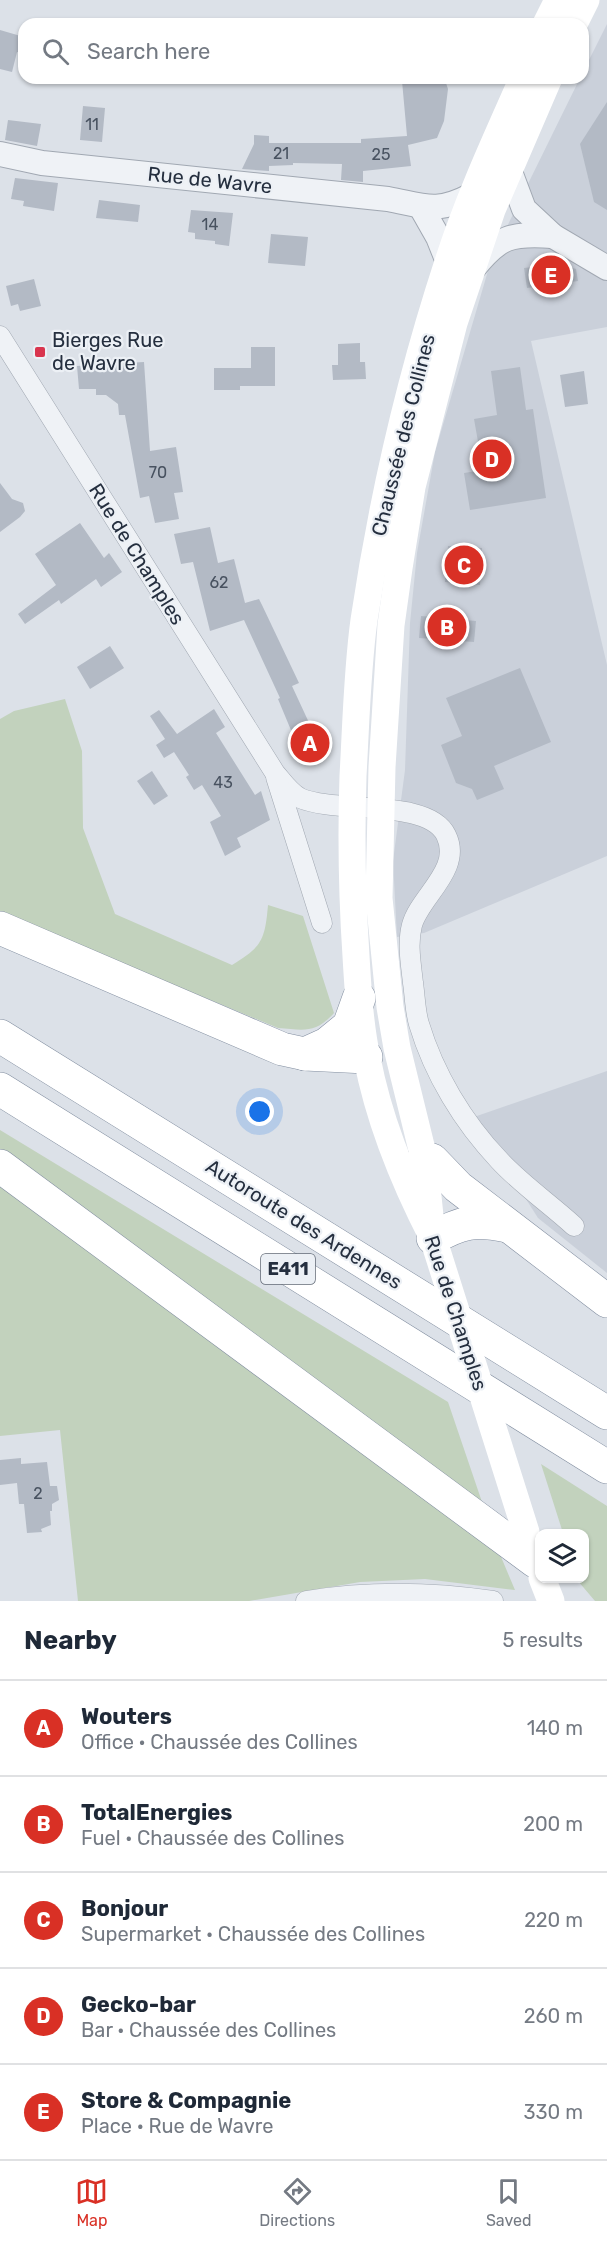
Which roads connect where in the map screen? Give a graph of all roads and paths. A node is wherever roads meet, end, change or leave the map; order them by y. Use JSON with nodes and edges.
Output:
{"nodes":[{"id":1,"x":558,"y":0,"type":"edge"},
{"id":2,"x":586,"y":0,"type":"edge"},
{"id":3,"x":549,"y":18,"type":"edge"},
{"id":4,"x":577,"y":18,"type":"edge"},
{"id":5,"x":521,"y":84,"type":"edge"},
{"id":6,"x":546,"y":84,"type":"edge"},
{"id":7,"x":0,"y":154,"type":"edge"},
{"id":8,"x":509,"y":169,"type":"junction"},
{"id":9,"x":482,"y":203,"type":"junction"},
{"id":10,"x":421,"y":207,"type":"junction"},
{"id":11,"x":553,"y":236,"type":"junction"},
{"id":12,"x":459,"y":268,"type":"junction"},
{"id":13,"x":607,"y":268,"type":"edge"},
{"id":14,"x":0,"y":336,"type":"edge"},
{"id":15,"x":275,"y":772,"type":"junction"},
{"id":16,"x":352,"y":808,"type":"junction"},
{"id":17,"x":381,"y":809,"type":"junction"},
{"id":18,"x":322,"y":923,"type":"dead end"},
{"id":19,"x":0,"y":928,"type":"edge"},
{"id":20,"x":359,"y":998,"type":"junction"},
{"id":21,"x":0,"y":1035,"type":"edge"},
{"id":22,"x":305,"y":1054,"type":"junction"},
{"id":23,"x":366,"y":1057,"type":"junction"},
{"id":24,"x":0,"y":1089,"type":"edge"},
{"id":25,"x":424,"y":1158,"type":"junction"},
{"id":26,"x":0,"y":1166,"type":"edge"},
{"id":27,"x":419,"y":1198,"type":"junction"},
{"id":28,"x":507,"y":1226,"type":"junction"},
{"id":29,"x":574,"y":1226,"type":"dead end"},
{"id":30,"x":433,"y":1238,"type":"junction"},
{"id":31,"x":607,"y":1301,"type":"edge"},
{"id":32,"x":607,"y":1413,"type":"edge"},
{"id":33,"x":607,"y":1467,"type":"edge"},
{"id":34,"x":535,"y":1558,"type":"edge"},
{"id":35,"x":535,"y":1560,"type":"edge"},
{"id":36,"x":544,"y":1583,"type":"edge"},
{"id":37,"x":306,"y":1601,"type":"edge"},
{"id":38,"x":493,"y":1601,"type":"edge"},
{"id":39,"x":551,"y":1601,"type":"edge"}],
"edges":[{"from":1,"to":3,"type":"main road"},
{"from":2,"to":4,"type":"main road"},
{"from":5,"to":9,"type":"main road","name":"Chaussée des Collines"},
{"from":6,"to":8,"type":"main road"},
{"from":7,"to":10,"type":"street","name":"Rue de Wavre"},
{"from":8,"to":9,"type":"main road"},
{"from":8,"to":11,"type":"street"},
{"from":9,"to":10,"type":"street","name":"Rue de Wavre"},
{"from":9,"to":12,"type":"main road","name":"Chaussée des Collines"},
{"from":10,"to":12,"type":"street"},
{"from":11,"to":12,"type":"street"},
{"from":11,"to":13,"type":"street"},
{"from":12,"to":16,"type":"main road","name":"Chaussée des Collines"},
{"from":12,"to":17,"type":"main road","name":"Chaussée des Collines"},
{"from":14,"to":15,"type":"street","name":"Rue de Champles"},
{"from":15,"to":16,"type":"street","name":"Rue de Champles"},
{"from":15,"to":18,"type":"street","name":"Rue de Champles"},
{"from":16,"to":17,"type":"street","name":"Rue de Champles"},
{"from":16,"to":20,"type":"main road","name":"Chaussée des Collines"},
{"from":17,"to":25,"type":"main road","name":"Chaussée des Collines"},
{"from":17,"to":29,"type":"street"},
{"from":19,"to":22,"type":"highway"},
{"from":20,"to":22,"type":"highway"},
{"from":20,"to":23,"type":"main road","name":"Chaussée des Collines"},
{"from":21,"to":32,"type":"highway","name":"Autoroute des Ardennes","number":"E411"},
{"from":22,"to":23,"type":"highway"},
{"from":23,"to":27,"type":"main road"},
{"from":24,"to":33,"type":"highway","number":"E411"},
{"from":25,"to":27,"type":"main road","name":"Chaussée des Collines"},
{"from":25,"to":28,"type":"highway"},
{"from":26,"to":35,"type":"highway"},
{"from":27,"to":30,"type":"main road","name":"Rue de Champles"},
{"from":28,"to":30,"type":"highway"},
{"from":28,"to":31,"type":"highway"},
{"from":30,"to":34,"type":"main road","name":"Rue de Champles","bridge":true},
{"from":36,"to":39,"type":"main road","name":"Rue de Champles"},
{"from":37,"to":38,"type":"street"}]}
